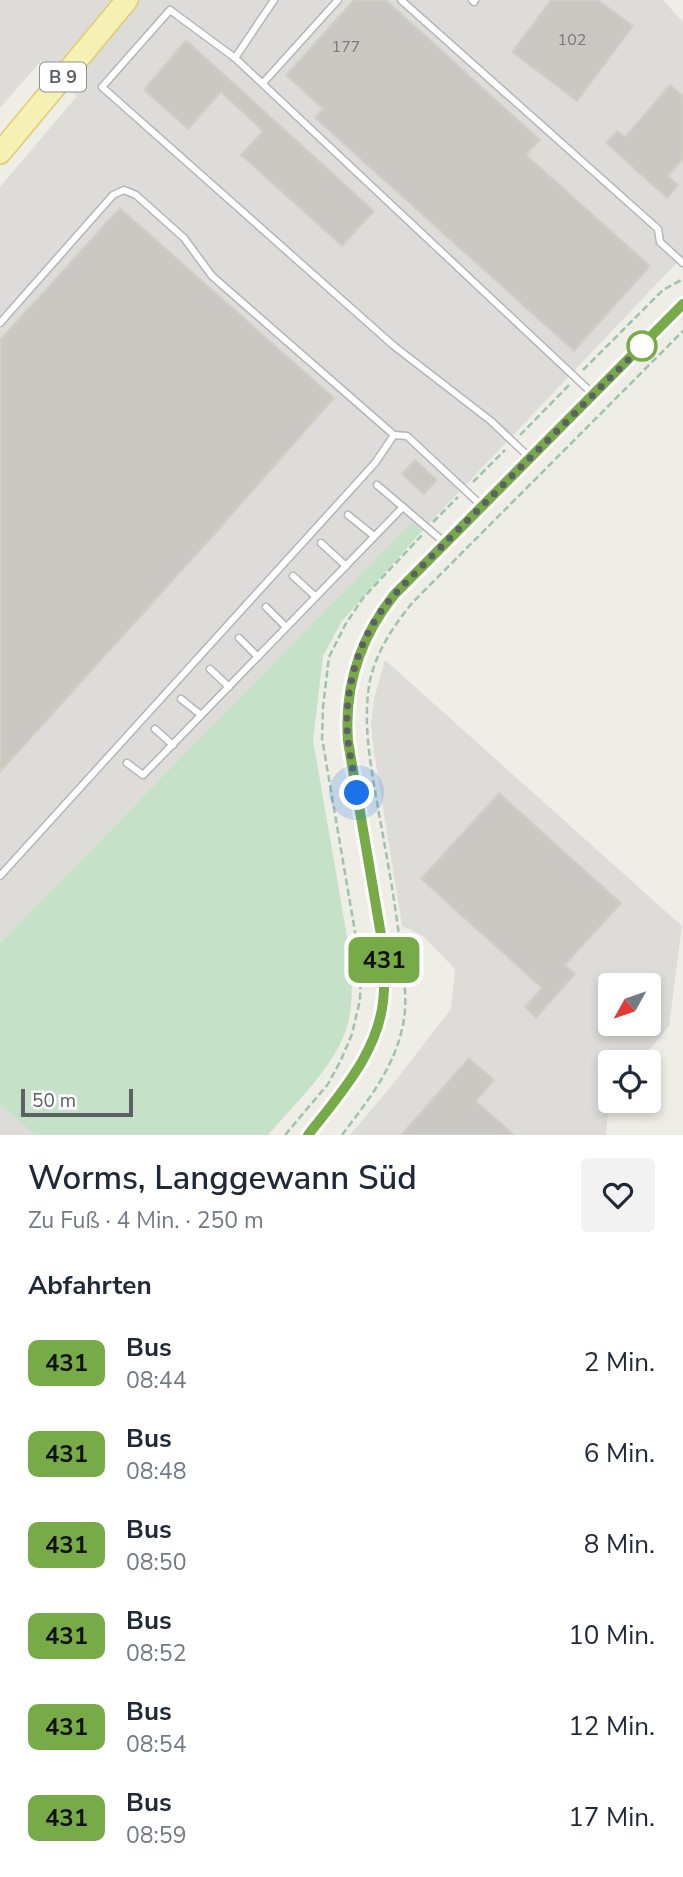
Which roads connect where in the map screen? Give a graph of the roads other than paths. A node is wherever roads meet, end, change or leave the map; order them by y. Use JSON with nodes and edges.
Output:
{"nodes":[{"id":1,"x":127,"y":0,"type":"edge"},
{"id":2,"x":274,"y":0,"type":"edge"},
{"id":3,"x":338,"y":0,"type":"edge"},
{"id":4,"x":401,"y":0,"type":"edge"},
{"id":5,"x":235,"y":58,"type":"junction"},
{"id":6,"x":263,"y":83,"type":"junction"},
{"id":7,"x":0,"y":153,"type":"edge"},
{"id":8,"x":683,"y":263,"type":"edge"},
{"id":9,"x":683,"y":304,"type":"edge"},
{"id":10,"x":0,"y":323,"type":"edge"},
{"id":11,"x":593,"y":394,"type":"junction"},
{"id":12,"x":394,"y":435,"type":"junction"},
{"id":13,"x":530,"y":458,"type":"junction"},
{"id":14,"x":377,"y":485,"type":"dead end"},
{"id":15,"x":482,"y":506,"type":"junction"},
{"id":16,"x":402,"y":507,"type":"junction"},
{"id":17,"x":348,"y":515,"type":"dead end"},
{"id":18,"x":374,"y":536,"type":"junction"},
{"id":19,"x":321,"y":543,"type":"dead end"},
{"id":20,"x":444,"y":543,"type":"junction"},
{"id":21,"x":346,"y":566,"type":"junction"},
{"id":22,"x":293,"y":576,"type":"dead end"},
{"id":23,"x":316,"y":597,"type":"junction"},
{"id":24,"x":265,"y":607,"type":"dead end"},
{"id":25,"x":286,"y":627,"type":"junction"},
{"id":26,"x":239,"y":638,"type":"dead end"},
{"id":27,"x":258,"y":657,"type":"junction"},
{"id":28,"x":210,"y":668,"type":"dead end"},
{"id":29,"x":229,"y":687,"type":"junction"},
{"id":30,"x":181,"y":699,"type":"dead end"},
{"id":31,"x":201,"y":715,"type":"junction"},
{"id":32,"x":155,"y":729,"type":"dead end"},
{"id":33,"x":173,"y":745,"type":"junction"},
{"id":34,"x":127,"y":763,"type":"dead end"},
{"id":35,"x":0,"y":876,"type":"edge"},
{"id":36,"x":308,"y":1135,"type":"edge"}],
"edges":[{"from":1,"to":7,"type":"main road","number":"B 9"},
{"from":2,"to":5,"type":"lane"},
{"from":3,"to":6,"type":"lane"},
{"from":4,"to":8,"type":"lane"},
{"from":5,"to":6,"type":"lane"},
{"from":5,"to":13,"type":"lane"},
{"from":6,"to":11,"type":"lane"},
{"from":9,"to":11,"type":"street"},
{"from":10,"to":12,"type":"lane"},
{"from":11,"to":13,"type":"street"},
{"from":12,"to":15,"type":"lane"},
{"from":12,"to":35,"type":"lane"},
{"from":13,"to":15,"type":"street"},
{"from":14,"to":16,"type":"lane"},
{"from":15,"to":20,"type":"street"},
{"from":16,"to":18,"type":"lane"},
{"from":16,"to":20,"type":"lane"},
{"from":17,"to":18,"type":"lane"},
{"from":18,"to":21,"type":"lane"},
{"from":19,"to":21,"type":"lane"},
{"from":20,"to":36,"type":"street"},
{"from":21,"to":23,"type":"lane"},
{"from":22,"to":23,"type":"lane"},
{"from":23,"to":25,"type":"lane"},
{"from":24,"to":25,"type":"lane"},
{"from":25,"to":27,"type":"lane"},
{"from":26,"to":27,"type":"lane"},
{"from":27,"to":29,"type":"lane"},
{"from":28,"to":29,"type":"lane"},
{"from":29,"to":31,"type":"lane"},
{"from":30,"to":31,"type":"lane"},
{"from":31,"to":33,"type":"lane"},
{"from":32,"to":33,"type":"lane"},
{"from":33,"to":34,"type":"lane"}]}
